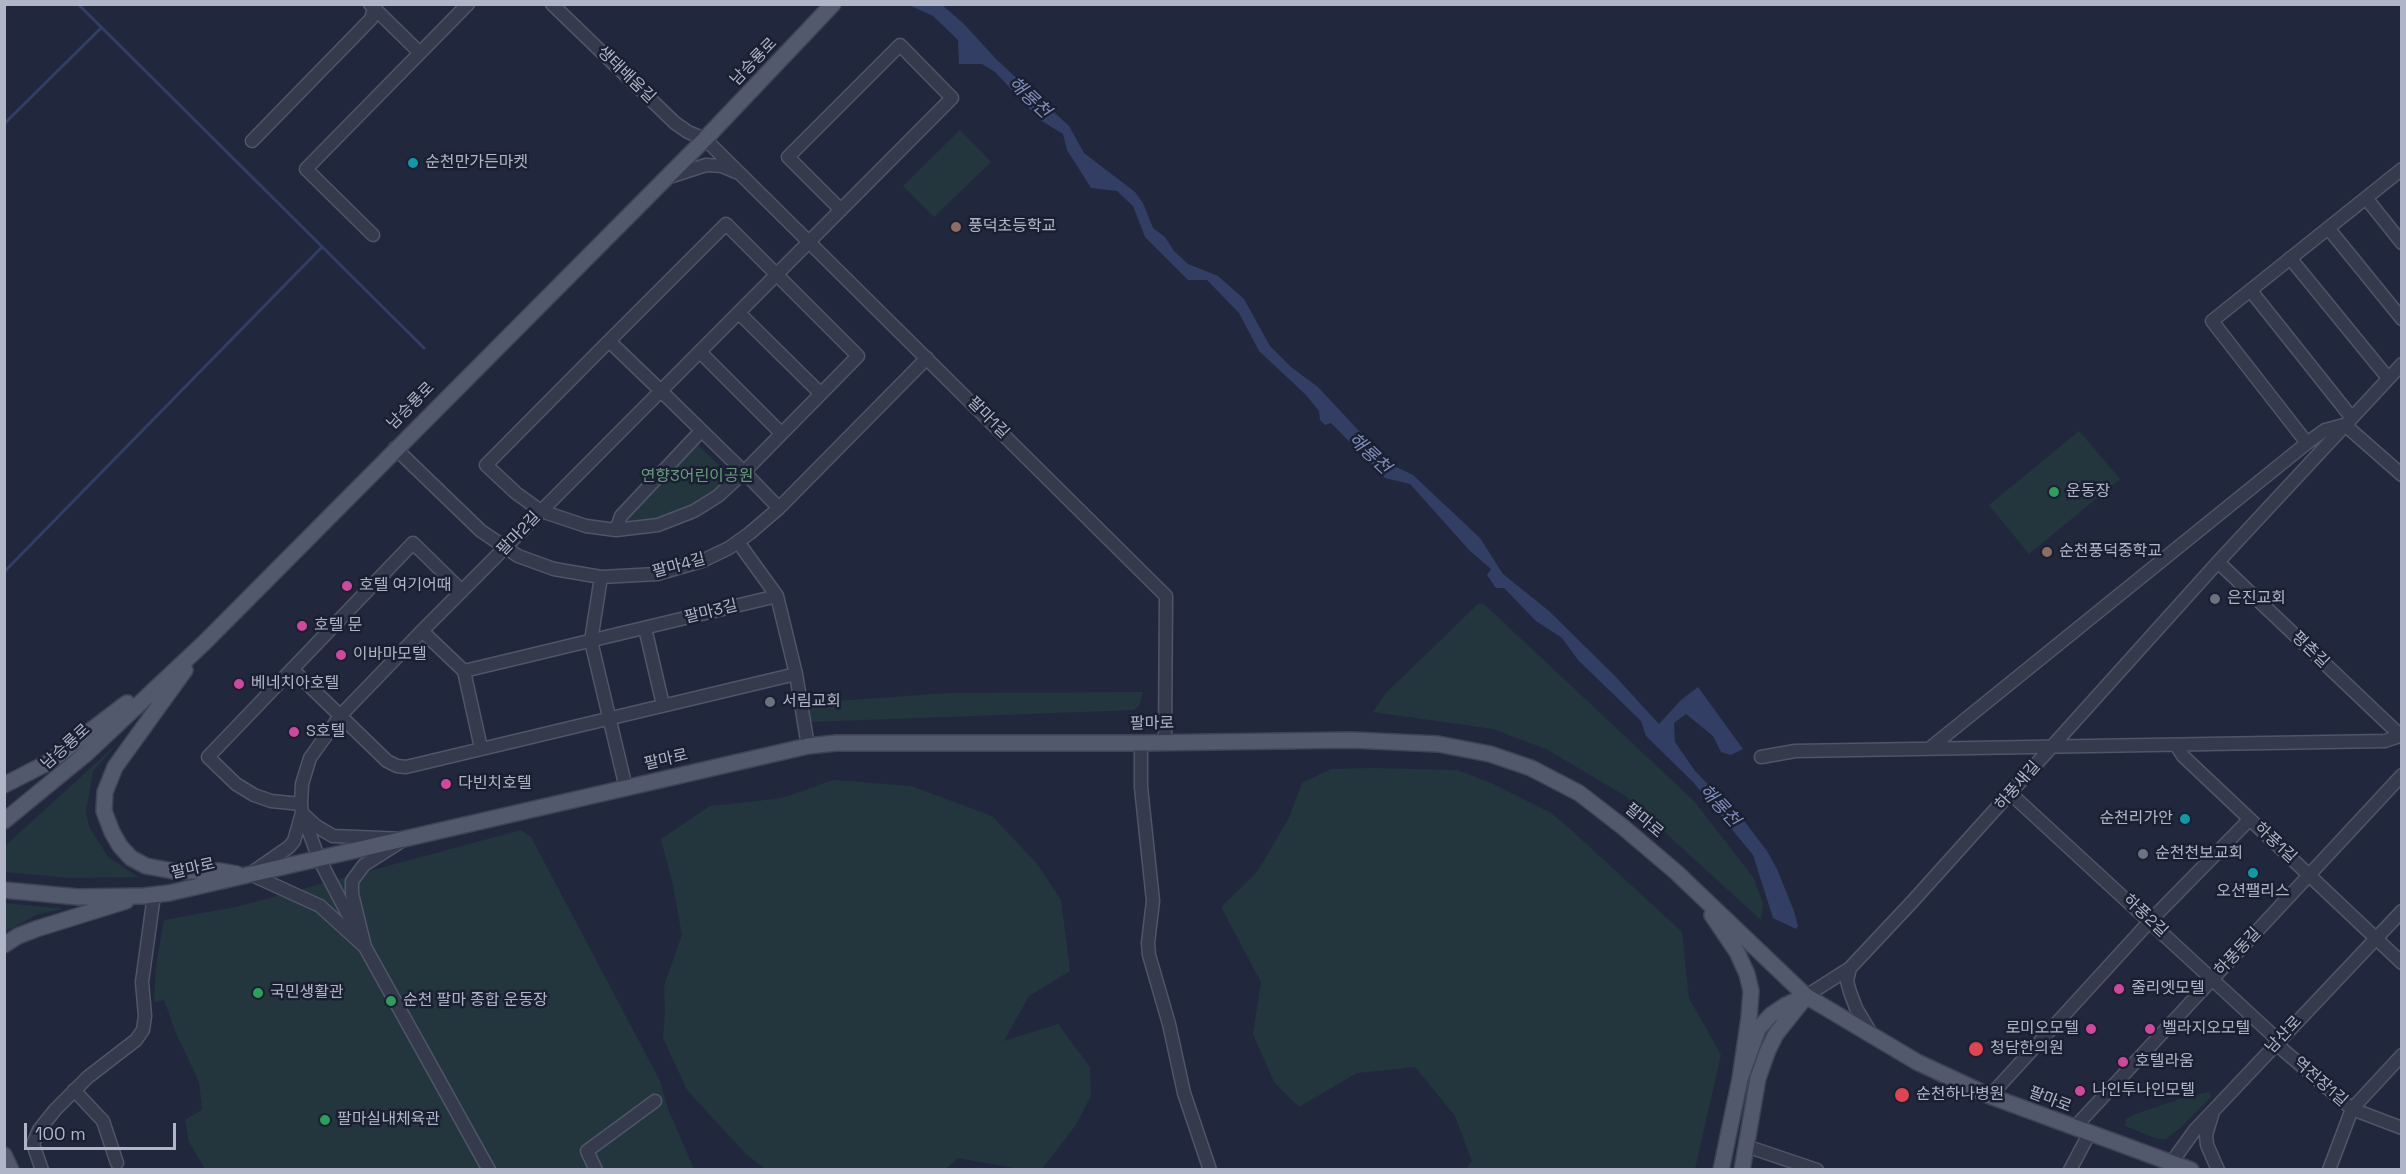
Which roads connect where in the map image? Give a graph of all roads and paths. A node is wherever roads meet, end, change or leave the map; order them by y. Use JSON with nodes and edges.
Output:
{"nodes":[{"id":1,"x":468,"y":4,"type":"edge"},
{"id":2,"x":552,"y":4,"type":"edge"},
{"id":3,"x":833,"y":4,"type":"edge"},
{"id":4,"x":373,"y":6,"type":"edge"},
{"id":5,"x":420,"y":53,"type":"junction"},
{"id":6,"x":705,"y":139,"type":"junction"},
{"id":7,"x":252,"y":141,"type":"dead end"},
{"id":8,"x":2402,"y":169,"type":"edge"},
{"id":9,"x":742,"y":175,"type":"junction"},
{"id":10,"x":665,"y":178,"type":"junction"},
{"id":11,"x":2366,"y":198,"type":"junction"},
{"id":12,"x":841,"y":210,"type":"junction"},
{"id":13,"x":2328,"y":228,"type":"junction"},
{"id":14,"x":373,"y":235,"type":"dead end"},
{"id":15,"x":809,"y":241,"type":"junction"},
{"id":16,"x":2402,"y":243,"type":"edge"},
{"id":17,"x":2290,"y":258,"type":"junction"},
{"id":18,"x":776,"y":274,"type":"junction"},
{"id":19,"x":2251,"y":291,"type":"junction"},
{"id":20,"x":739,"y":313,"type":"junction"},
{"id":21,"x":2402,"y":319,"type":"edge"},
{"id":22,"x":609,"y":341,"type":"junction"},
{"id":23,"x":700,"y":352,"type":"junction"},
{"id":24,"x":927,"y":358,"type":"junction"},
{"id":25,"x":2402,"y":364,"type":"edge"},
{"id":26,"x":2388,"y":378,"type":"junction"},
{"id":27,"x":661,"y":391,"type":"junction"},
{"id":28,"x":820,"y":393,"type":"junction"},
{"id":29,"x":2348,"y":421,"type":"junction"},
{"id":30,"x":701,"y":431,"type":"junction"},
{"id":31,"x":781,"y":433,"type":"junction"},
{"id":32,"x":2307,"y":443,"type":"junction"},
{"id":33,"x":395,"y":448,"type":"junction"},
{"id":34,"x":744,"y":472,"type":"junction"},
{"id":35,"x":2402,"y":476,"type":"edge"},
{"id":36,"x":779,"y":508,"type":"junction"},
{"id":37,"x":541,"y":511,"type":"junction"},
{"id":38,"x":616,"y":530,"type":"junction"},
{"id":39,"x":738,"y":542,"type":"junction"},
{"id":40,"x":504,"y":549,"type":"junction"},
{"id":41,"x":2218,"y":562,"type":"junction"},
{"id":42,"x":601,"y":577,"type":"junction"},
{"id":43,"x":462,"y":591,"type":"junction"},
{"id":44,"x":777,"y":596,"type":"junction"},
{"id":45,"x":645,"y":628,"type":"junction"},
{"id":46,"x":422,"y":631,"type":"junction"},
{"id":47,"x":591,"y":641,"type":"junction"},
{"id":48,"x":205,"y":642,"type":"junction"},
{"id":49,"x":292,"y":669,"type":"junction"},
{"id":50,"x":464,"y":671,"type":"junction"},
{"id":51,"x":795,"y":674,"type":"junction"},
{"id":52,"x":663,"y":705,"type":"junction"},
{"id":53,"x":340,"y":716,"type":"junction"},
{"id":54,"x":609,"y":718,"type":"junction"},
{"id":55,"x":2401,"y":737,"type":"edge"},
{"id":56,"x":1165,"y":742,"type":"junction"},
{"id":57,"x":1141,"y":743,"type":"junction"},
{"id":58,"x":2176,"y":745,"type":"junction"},
{"id":59,"x":807,"y":746,"type":"junction"},
{"id":60,"x":2051,"y":747,"type":"junction"},
{"id":61,"x":481,"y":748,"type":"junction"},
{"id":62,"x":1930,"y":748,"type":"junction"},
{"id":63,"x":1761,"y":757,"type":"dead end"},
{"id":64,"x":2402,"y":775,"type":"edge"},
{"id":65,"x":4,"y":785,"type":"edge"},
{"id":66,"x":626,"y":788,"type":"junction"},
{"id":67,"x":2011,"y":794,"type":"junction"},
{"id":68,"x":301,"y":808,"type":"junction"},
{"id":69,"x":2249,"y":820,"type":"junction"},
{"id":70,"x":4,"y":821,"type":"edge"},
{"id":71,"x":405,"y":839,"type":"junction"},
{"id":72,"x":319,"y":859,"type":"junction"},
{"id":73,"x":246,"y":875,"type":"junction"},
{"id":74,"x":2309,"y":875,"type":"junction"},
{"id":75,"x":1691,"y":886,"type":"junction"},
{"id":76,"x":4,"y":890,"type":"edge"},
{"id":77,"x":149,"y":896,"type":"junction"},
{"id":78,"x":2402,"y":911,"type":"edge"},
{"id":79,"x":2150,"y":921,"type":"junction"},
{"id":80,"x":2376,"y":939,"type":"junction"},
{"id":81,"x":4,"y":945,"type":"edge"},
{"id":82,"x":364,"y":947,"type":"junction"},
{"id":83,"x":2402,"y":963,"type":"edge"},
{"id":84,"x":1850,"y":968,"type":"junction"},
{"id":85,"x":2213,"y":978,"type":"junction"},
{"id":86,"x":1806,"y":996,"type":"junction"},
{"id":87,"x":1872,"y":1036,"type":"junction"},
{"id":88,"x":2277,"y":1042,"type":"junction"},
{"id":89,"x":2402,"y":1055,"type":"edge"},
{"id":90,"x":1740,"y":1079,"type":"junction"},
{"id":91,"x":74,"y":1090,"type":"junction"},
{"id":92,"x":1990,"y":1096,"type":"junction"},
{"id":93,"x":655,"y":1101,"type":"dead end"},
{"id":94,"x":2214,"y":1109,"type":"junction"},
{"id":95,"x":2352,"y":1109,"type":"junction"},
{"id":96,"x":2402,"y":1128,"type":"edge"},
{"id":97,"x":2082,"y":1131,"type":"junction"},
{"id":98,"x":1746,"y":1146,"type":"junction"},
{"id":99,"x":4,"y":1155,"type":"edge"},
{"id":100,"x":117,"y":1163,"type":"dead end"},
{"id":101,"x":2170,"y":1166,"type":"edge"},
{"id":102,"x":11,"y":1170,"type":"edge"},
{"id":103,"x":42,"y":1170,"type":"edge"},
{"id":104,"x":489,"y":1170,"type":"edge"},
{"id":105,"x":596,"y":1170,"type":"edge"},
{"id":106,"x":1210,"y":1170,"type":"edge"},
{"id":107,"x":1721,"y":1170,"type":"edge"},
{"id":108,"x":1742,"y":1170,"type":"edge"},
{"id":109,"x":1817,"y":1170,"type":"edge"},
{"id":110,"x":2070,"y":1170,"type":"edge"},
{"id":111,"x":2191,"y":1170,"type":"edge"},
{"id":112,"x":2218,"y":1170,"type":"edge"},
{"id":113,"x":2329,"y":1170,"type":"edge"}],
"edges":[{"from":1,"to":5,"type":"street"},
{"from":2,"to":6,"type":"street","name":"생태배움길"},
{"from":3,"to":6,"type":"main road","name":"남승룡로"},
{"from":4,"to":5,"type":"street"},
{"from":4,"to":7,"type":"street"},
{"from":5,"to":14,"type":"street"},
{"from":6,"to":9,"type":"street","name":"팔마1길"},
{"from":6,"to":10,"type":"main road","name":"남승룡로"},
{"from":8,"to":11,"type":"street"},
{"from":9,"to":10,"type":"street"},
{"from":9,"to":15,"type":"street","name":"팔마1길"},
{"from":10,"to":33,"type":"main road","name":"남승룡로"},
{"from":11,"to":13,"type":"street"},
{"from":11,"to":16,"type":"street"},
{"from":12,"to":12,"type":"street","name":"팔마2길"},
{"from":12,"to":15,"type":"street","name":"팔마2길"},
{"from":13,"to":17,"type":"street"},
{"from":13,"to":21,"type":"street"},
{"from":15,"to":18,"type":"street","name":"팔마2길"},
{"from":15,"to":24,"type":"street","name":"팔마1길"},
{"from":17,"to":19,"type":"street"},
{"from":17,"to":26,"type":"street"},
{"from":18,"to":20,"type":"street","name":"팔마2길"},
{"from":18,"to":22,"type":"street"},
{"from":18,"to":28,"type":"street"},
{"from":19,"to":29,"type":"street"},
{"from":19,"to":32,"type":"street"},
{"from":20,"to":23,"type":"street","name":"팔마2길"},
{"from":20,"to":28,"type":"street"},
{"from":22,"to":27,"type":"street"},
{"from":22,"to":37,"type":"street"},
{"from":23,"to":27,"type":"street","name":"팔마2길"},
{"from":23,"to":31,"type":"street"},
{"from":24,"to":36,"type":"street","name":"팔마4길"},
{"from":24,"to":56,"type":"street","name":"팔마1길"},
{"from":25,"to":26,"type":"street"},
{"from":26,"to":29,"type":"street"},
{"from":27,"to":30,"type":"street"},
{"from":27,"to":37,"type":"street","name":"팔마2길"},
{"from":28,"to":31,"type":"street"},
{"from":29,"to":32,"type":"street"},
{"from":29,"to":35,"type":"street"},
{"from":29,"to":41,"type":"street","name":"하풍새길"},
{"from":30,"to":34,"type":"street"},
{"from":30,"to":38,"type":"street"},
{"from":31,"to":34,"type":"street"},
{"from":32,"to":62,"type":"street"},
{"from":33,"to":40,"type":"street","name":"팔마4길"},
{"from":33,"to":48,"type":"main road","name":"남승룡로"},
{"from":34,"to":36,"type":"street"},
{"from":34,"to":38,"type":"street"},
{"from":36,"to":39,"type":"street","name":"팔마4길"},
{"from":37,"to":38,"type":"street"},
{"from":37,"to":40,"type":"street","name":"팔마2길"},
{"from":39,"to":42,"type":"street","name":"팔마4길"},
{"from":39,"to":44,"type":"street"},
{"from":40,"to":42,"type":"street","name":"팔마4길"},
{"from":40,"to":43,"type":"street","name":"팔마2길"},
{"from":41,"to":55,"type":"street","name":"평촌길"},
{"from":41,"to":60,"type":"street","name":"하풍새길"},
{"from":42,"to":47,"type":"street"},
{"from":43,"to":46,"type":"street","name":"팔마2길"},
{"from":43,"to":49,"type":"street"},
{"from":44,"to":45,"type":"street","name":"팔마3길"},
{"from":44,"to":51,"type":"street"},
{"from":45,"to":47,"type":"street","name":"팔마3길"},
{"from":45,"to":52,"type":"street"},
{"from":46,"to":50,"type":"street"},
{"from":46,"to":53,"type":"street","name":"팔마2길"},
{"from":47,"to":50,"type":"street","name":"팔마3길"},
{"from":47,"to":54,"type":"street"},
{"from":48,"to":65,"type":"main road"},
{"from":48,"to":70,"type":"main road","name":"남승룡로"},
{"from":48,"to":73,"type":"main road"},
{"from":49,"to":53,"type":"street"},
{"from":49,"to":68,"type":"street"},
{"from":50,"to":61,"type":"street"},
{"from":51,"to":52,"type":"street"},
{"from":51,"to":59,"type":"street"},
{"from":52,"to":54,"type":"street"},
{"from":53,"to":61,"type":"street"},
{"from":53,"to":68,"type":"street","name":"팔마2길"},
{"from":54,"to":61,"type":"street"},
{"from":54,"to":66,"type":"street"},
{"from":55,"to":58,"type":"street"},
{"from":56,"to":57,"type":"main road","name":"팔마로"},
{"from":56,"to":75,"type":"main road","name":"팔마로"},
{"from":57,"to":59,"type":"main road","name":"팔마로"},
{"from":57,"to":106,"type":"street"},
{"from":58,"to":60,"type":"street"},
{"from":58,"to":69,"type":"street","name":"하풍1길"},
{"from":59,"to":66,"type":"main road","name":"팔마로"},
{"from":60,"to":62,"type":"street"},
{"from":60,"to":67,"type":"street","name":"하풍새길"},
{"from":62,"to":63,"type":"street"},
{"from":64,"to":74,"type":"street","name":"하풍동길"},
{"from":66,"to":71,"type":"main road","name":"팔마로"},
{"from":67,"to":79,"type":"street","name":"하풍2길"},
{"from":67,"to":84,"type":"street","name":"하풍새길"},
{"from":68,"to":71,"type":"street"},
{"from":68,"to":72,"type":"street","name":"팔마2길"},
{"from":68,"to":73,"type":"street"},
{"from":69,"to":74,"type":"street","name":"하풍1길"},
{"from":69,"to":79,"type":"street"},
{"from":71,"to":72,"type":"main road","name":"팔마로"},
{"from":71,"to":82,"type":"street"},
{"from":72,"to":73,"type":"main road","name":"팔마로"},
{"from":72,"to":82,"type":"street","name":"팔마2길"},
{"from":73,"to":77,"type":"main road","name":"팔마로"},
{"from":73,"to":82,"type":"street"},
{"from":74,"to":80,"type":"street","name":"하풍1길"},
{"from":74,"to":85,"type":"street","name":"하풍동길"},
{"from":75,"to":86,"type":"main road","name":"팔마로"},
{"from":75,"to":90,"type":"main road"},
{"from":76,"to":77,"type":"main road","name":"팔마로"},
{"from":77,"to":81,"type":"main road"},
{"from":77,"to":91,"type":"street"},
{"from":78,"to":80,"type":"street","name":"남산로"},
{"from":79,"to":85,"type":"street","name":"하풍2길"},
{"from":79,"to":92,"type":"street"},
{"from":80,"to":83,"type":"street","name":"하풍1길"},
{"from":80,"to":88,"type":"street","name":"남산로"},
{"from":82,"to":104,"type":"street"},
{"from":84,"to":86,"type":"street","name":"하풍새길"},
{"from":84,"to":87,"type":"street"},
{"from":85,"to":88,"type":"street","name":"하풍2길"},
{"from":85,"to":97,"type":"street","name":"하풍동길"},
{"from":86,"to":87,"type":"main road","name":"팔마로"},
{"from":86,"to":90,"type":"main road"},
{"from":86,"to":98,"type":"main road"},
{"from":87,"to":92,"type":"main road","name":"팔마로"},
{"from":88,"to":94,"type":"street","name":"남산로"},
{"from":88,"to":95,"type":"street","name":"역전장1길"},
{"from":89,"to":95,"type":"street"},
{"from":90,"to":107,"type":"main road"},
{"from":91,"to":100,"type":"street"},
{"from":91,"to":103,"type":"street"},
{"from":92,"to":97,"type":"main road","name":"팔마로"},
{"from":93,"to":105,"type":"street"},
{"from":94,"to":101,"type":"street","name":"남산로"},
{"from":94,"to":112,"type":"street"},
{"from":95,"to":96,"type":"street","name":"역전장1길"},
{"from":95,"to":113,"type":"street"},
{"from":97,"to":101,"type":"main road","name":"팔마로"},
{"from":97,"to":110,"type":"street","name":"하풍동길"},
{"from":98,"to":108,"type":"main road"},
{"from":98,"to":109,"type":"street"},
{"from":99,"to":102,"type":"main road"},
{"from":101,"to":111,"type":"main road","name":"팔마로"}]}
